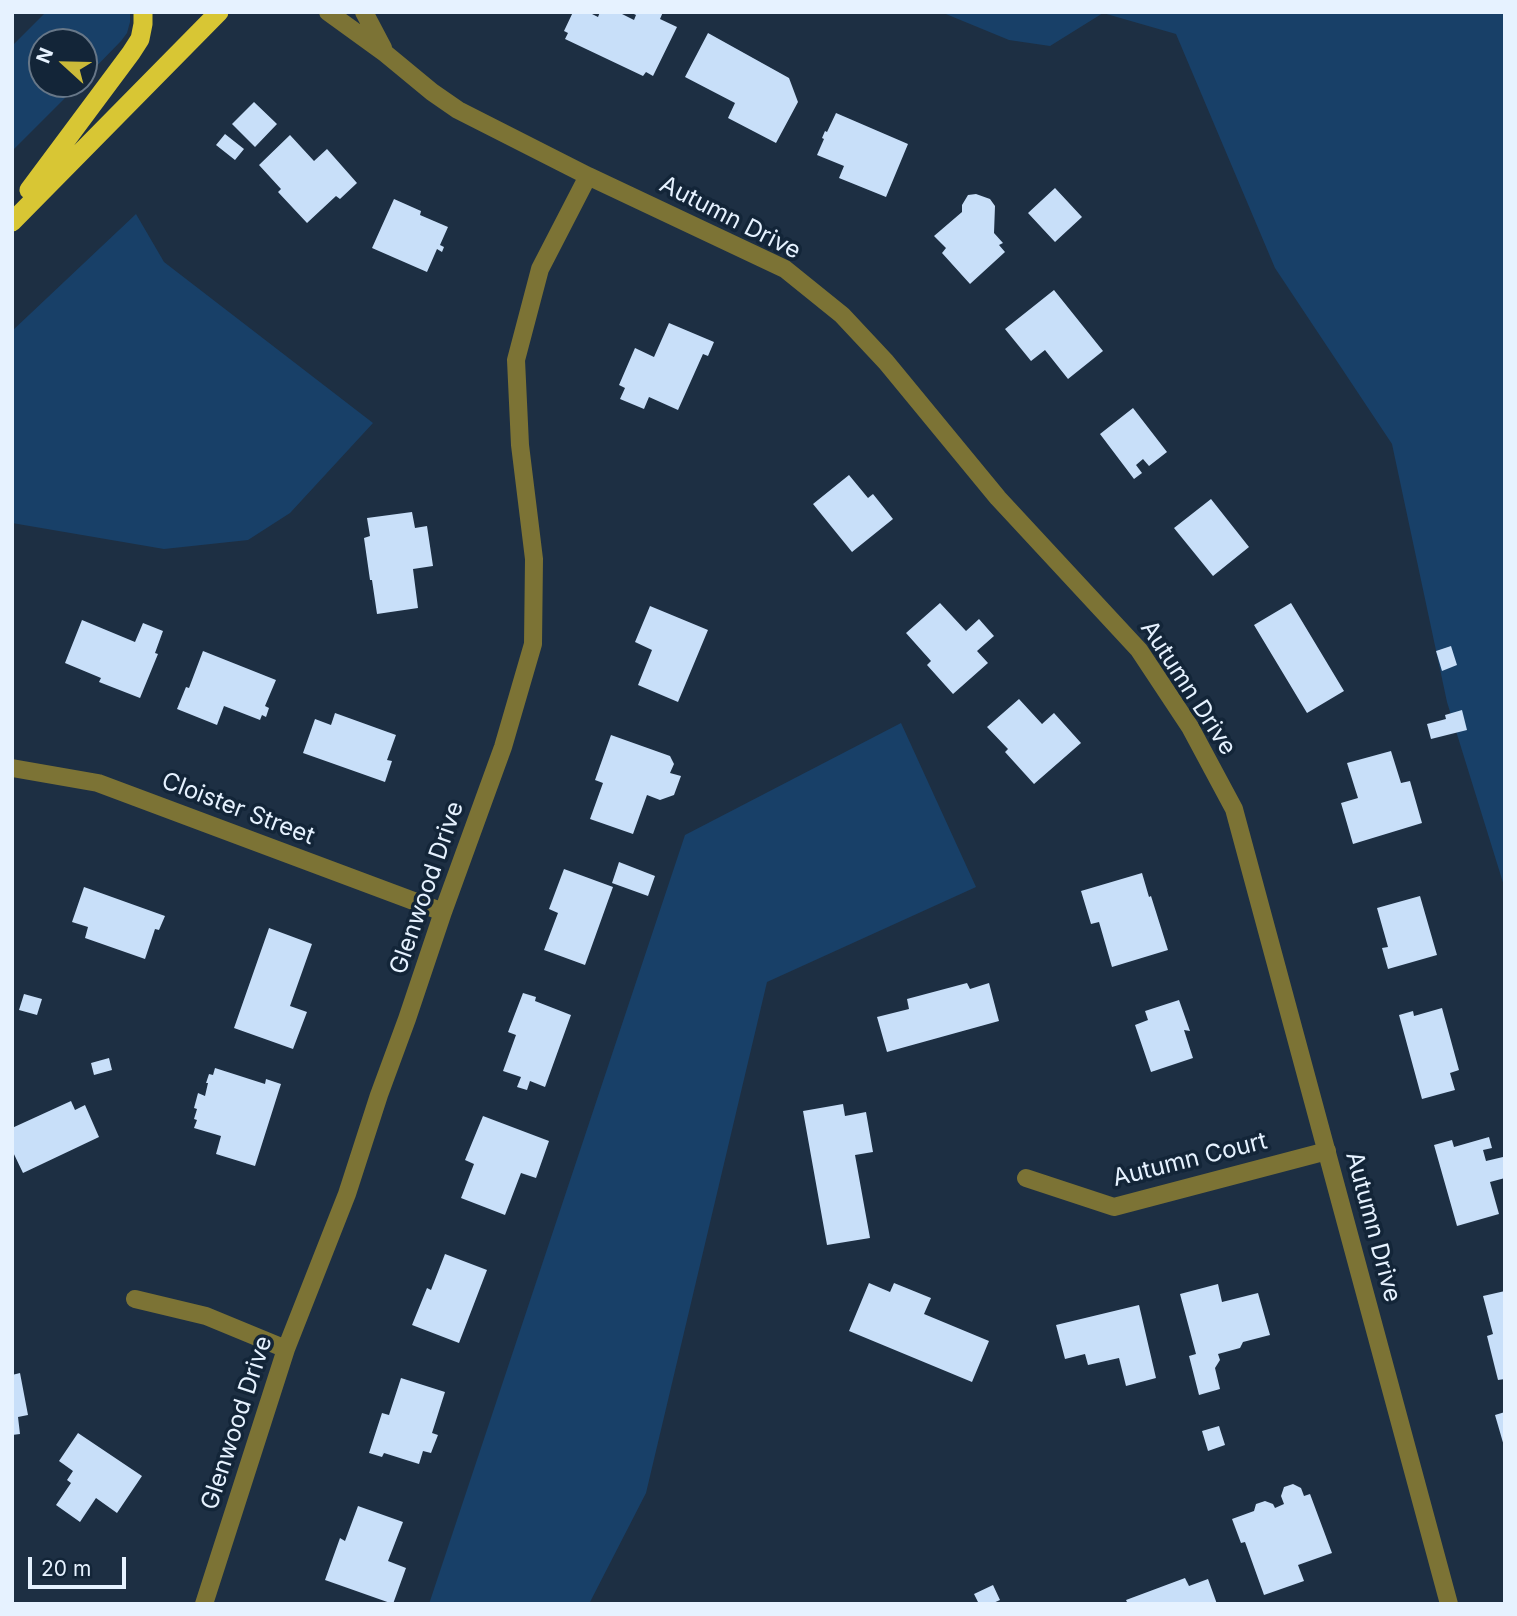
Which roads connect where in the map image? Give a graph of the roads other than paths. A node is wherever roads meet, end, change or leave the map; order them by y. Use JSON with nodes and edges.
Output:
{"nodes":[{"id":1,"x":143,"y":12,"type":"edge"},
{"id":2,"x":219,"y":12,"type":"edge"},
{"id":3,"x":328,"y":12,"type":"edge"},
{"id":4,"x":363,"y":12,"type":"edge"},
{"id":5,"x":386,"y":54,"type":"junction"},
{"id":6,"x":588,"y":176,"type":"junction"},
{"id":7,"x":12,"y":214,"type":"edge"},
{"id":8,"x":12,"y":222,"type":"edge"},
{"id":9,"x":12,"y":768,"type":"edge"},
{"id":10,"x":443,"y":912,"type":"junction"},
{"id":11,"x":1327,"y":1151,"type":"junction"},
{"id":12,"x":1026,"y":1178,"type":"dead end"},
{"id":13,"x":135,"y":1299,"type":"dead end"},
{"id":14,"x":286,"y":1349,"type":"junction"},
{"id":15,"x":204,"y":1604,"type":"edge"},
{"id":16,"x":1449,"y":1604,"type":"edge"}],
"edges":[{"from":1,"to":7,"type":"highway"},
{"from":2,"to":8,"type":"highway"},
{"from":3,"to":5,"type":"street","name":"Autumn Drive"},
{"from":4,"to":5,"type":"street","name":"Autumn Drive"},
{"from":5,"to":6,"type":"street","name":"Autumn Drive"},
{"from":6,"to":10,"type":"street","name":"Glenwood Drive"},
{"from":6,"to":11,"type":"street","name":"Autumn Drive"},
{"from":9,"to":10,"type":"street","name":"Cloister Street"},
{"from":10,"to":14,"type":"street","name":"Glenwood Drive"},
{"from":11,"to":12,"type":"street","name":"Autumn Court"},
{"from":11,"to":16,"type":"street","name":"Autumn Drive"},
{"from":13,"to":14,"type":"street"},
{"from":14,"to":15,"type":"street","name":"Glenwood Drive"}]}
